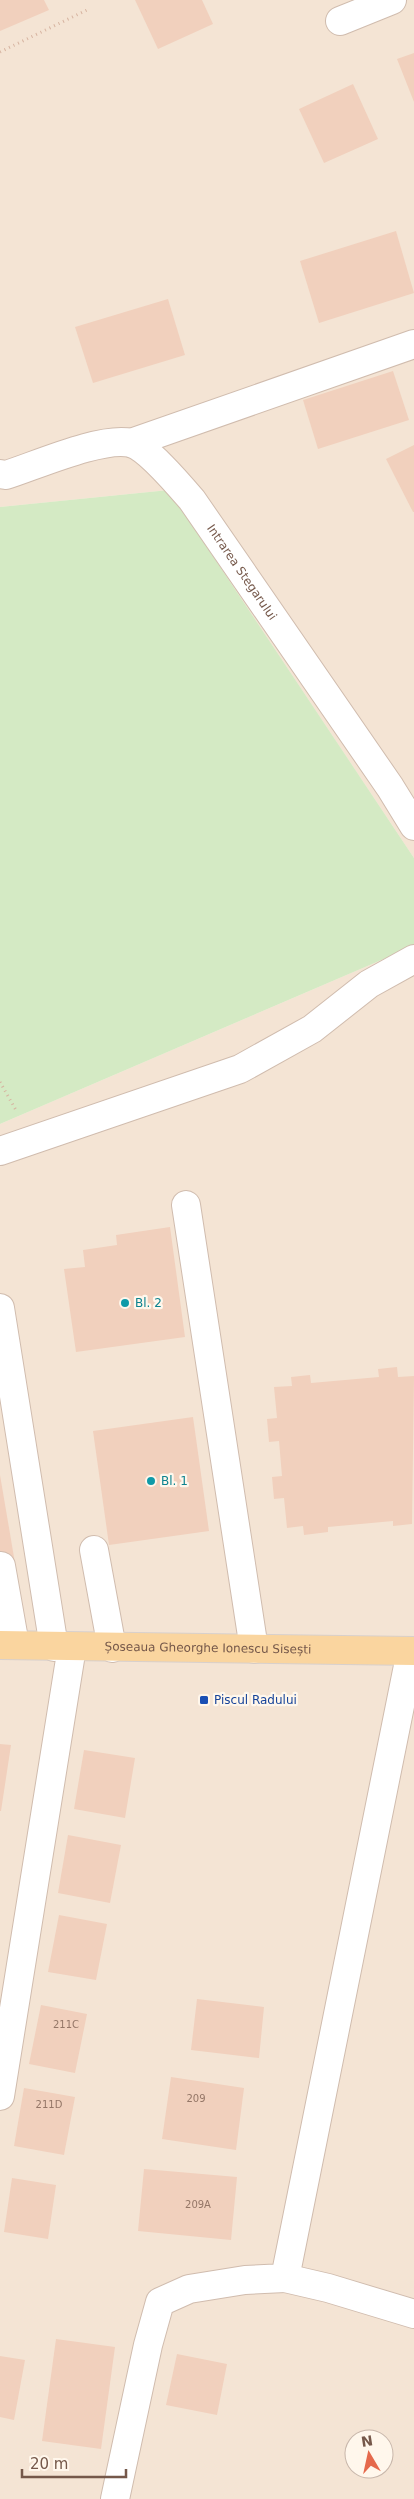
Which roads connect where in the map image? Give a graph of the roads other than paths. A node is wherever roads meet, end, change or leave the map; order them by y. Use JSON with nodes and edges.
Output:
{"nodes":[{"id":1,"x":392,"y":0,"type":"edge"},
{"id":2,"x":340,"y":21,"type":"dead end"},
{"id":3,"x":414,"y":344,"type":"edge"},
{"id":4,"x":132,"y":443,"type":"junction"},
{"id":5,"x":0,"y":474,"type":"edge"},
{"id":6,"x":414,"y":826,"type":"edge"},
{"id":7,"x":414,"y":959,"type":"edge"},
{"id":8,"x":0,"y":1151,"type":"edge"},
{"id":9,"x":186,"y":1205,"type":"dead end"},
{"id":10,"x":0,"y":1308,"type":"edge"},
{"id":11,"x":94,"y":1550,"type":"dead end"},
{"id":12,"x":1,"y":1566,"type":"dead end"},
{"id":13,"x":8,"y":1645,"type":"edge"},
{"id":14,"x":63,"y":1647,"type":"junction"},
{"id":15,"x":112,"y":1648,"type":"junction"},
{"id":16,"x":254,"y":1649,"type":"junction"},
{"id":17,"x":413,"y":1651,"type":"edge"},
{"id":18,"x":0,"y":2096,"type":"edge"},
{"id":19,"x":285,"y":2278,"type":"junction"},
{"id":20,"x":414,"y":2314,"type":"edge"},
{"id":21,"x":115,"y":2499,"type":"edge"}],
"edges":[{"from":1,"to":2,"type":"street"},
{"from":3,"to":4,"type":"street"},
{"from":4,"to":5,"type":"street"},
{"from":4,"to":6,"type":"street","name":"Intrarea Stegarului"},
{"from":7,"to":8,"type":"street"},
{"from":9,"to":16,"type":"street"},
{"from":10,"to":14,"type":"street"},
{"from":11,"to":15,"type":"street"},
{"from":12,"to":13,"type":"street"},
{"from":13,"to":14,"type":"main road","name":"Șoseaua Gheorghe Ionescu Sisești"},
{"from":14,"to":15,"type":"main road","name":"Șoseaua Gheorghe Ionescu Sisești"},
{"from":14,"to":18,"type":"street"},
{"from":15,"to":16,"type":"main road","name":"Șoseaua Gheorghe Ionescu Sisești"},
{"from":16,"to":17,"type":"main road","name":"Șoseaua Gheorghe Ionescu Sisești"},
{"from":17,"to":19,"type":"street"},
{"from":19,"to":20,"type":"street"},
{"from":19,"to":21,"type":"street"}]}
